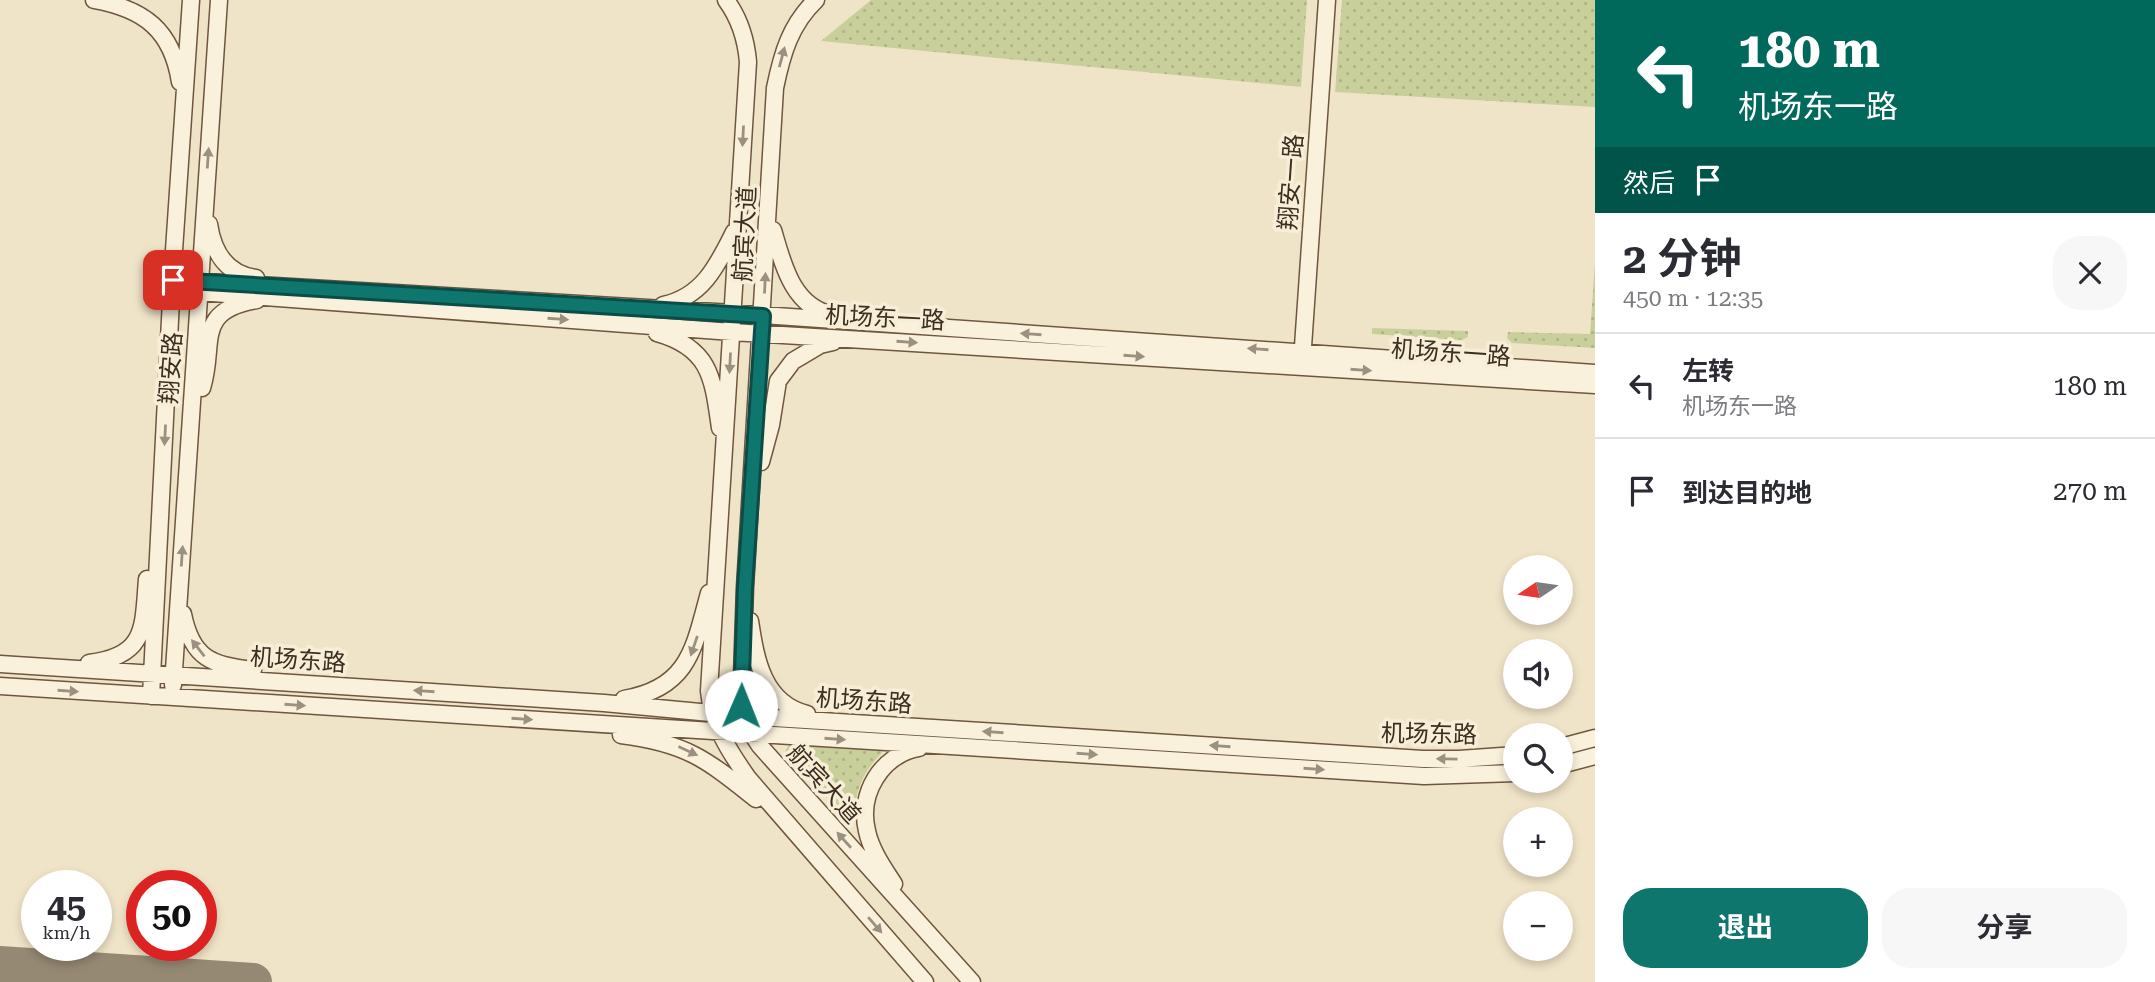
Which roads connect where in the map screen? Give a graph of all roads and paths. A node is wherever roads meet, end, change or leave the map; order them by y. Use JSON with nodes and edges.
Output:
{"nodes":[{"id":1,"x":96,"y":0,"type":"edge"},
{"id":2,"x":191,"y":0,"type":"edge"},
{"id":3,"x":219,"y":0,"type":"edge"},
{"id":4,"x":232,"y":0,"type":"edge"},
{"id":5,"x":726,"y":0,"type":"edge"},
{"id":6,"x":816,"y":0,"type":"edge"},
{"id":7,"x":1327,"y":0,"type":"edge"},
{"id":8,"x":216,"y":39,"type":"junction"},
{"id":9,"x":183,"y":105,"type":"junction"},
{"id":10,"x":205,"y":200,"type":"junction"},
{"id":11,"x":769,"y":215,"type":"junction"},
{"id":12,"x":738,"y":223,"type":"junction"},
{"id":13,"x":172,"y":285,"type":"junction"},
{"id":14,"x":200,"y":287,"type":"junction"},
{"id":15,"x":335,"y":289,"type":"junction"},
{"id":16,"x":274,"y":298,"type":"junction"},
{"id":17,"x":648,"y":308,"type":"junction"},
{"id":18,"x":733,"y":313,"type":"junction"},
{"id":19,"x":763,"y":316,"type":"junction"},
{"id":20,"x":862,"y":322,"type":"junction"},
{"id":21,"x":628,"y":324,"type":"junction"},
{"id":22,"x":732,"y":332,"type":"junction"},
{"id":23,"x":762,"y":333,"type":"junction"},
{"id":24,"x":870,"y":339,"type":"junction"},
{"id":25,"x":1302,"y":359,"type":"junction"},
{"id":26,"x":1595,"y":373,"type":"edge"},
{"id":27,"x":1595,"y":385,"type":"edge"},
{"id":28,"x":191,"y":424,"type":"junction"},
{"id":29,"x":724,"y":461,"type":"junction"},
{"id":30,"x":752,"y":491,"type":"junction"},
{"id":31,"x":160,"y":526,"type":"junction"},
{"id":32,"x":719,"y":557,"type":"junction"},
{"id":33,"x":745,"y":587,"type":"junction"},
{"id":34,"x":180,"y":591,"type":"junction"},
{"id":35,"x":744,"y":615,"type":"junction"},
{"id":36,"x":0,"y":664,"type":"edge"},
{"id":37,"x":59,"y":667,"type":"junction"},
{"id":38,"x":152,"y":673,"type":"junction"},
{"id":39,"x":174,"y":675,"type":"junction"},
{"id":40,"x":306,"y":683,"type":"junction"},
{"id":41,"x":0,"y":686,"type":"edge"},
{"id":42,"x":151,"y":696,"type":"junction"},
{"id":43,"x":173,"y":698,"type":"junction"},
{"id":44,"x":604,"y":703,"type":"junction"},
{"id":45,"x":712,"y":713,"type":"junction"},
{"id":46,"x":743,"y":716,"type":"junction"},
{"id":47,"x":575,"y":722,"type":"junction"},
{"id":48,"x":836,"y":722,"type":"junction"},
{"id":49,"x":718,"y":731,"type":"junction"},
{"id":50,"x":751,"y":733,"type":"junction"},
{"id":51,"x":1595,"y":738,"type":"edge"},
{"id":52,"x":1573,"y":744,"type":"edge"},
{"id":53,"x":943,"y":746,"type":"junction"},
{"id":54,"x":1503,"y":756,"type":"edge"},
{"id":55,"x":1595,"y":756,"type":"edge"},
{"id":56,"x":1573,"y":762,"type":"edge"},
{"id":57,"x":1503,"y":773,"type":"edge"},
{"id":58,"x":788,"y":824,"type":"junction"},
{"id":59,"x":913,"y":916,"type":"junction"},
{"id":60,"x":925,"y":982,"type":"edge"},
{"id":61,"x":972,"y":982,"type":"edge"}],
"edges":[{"from":1,"to":9,"type":"street"},
{"from":2,"to":9,"type":"street","name":"翔安路"},
{"from":3,"to":8,"type":"street","name":"翔安路"},
{"from":4,"to":8,"type":"street"},
{"from":5,"to":12,"type":"street","name":"航宾大道","one_way":true},
{"from":11,"to":6,"type":"street","name":"航宾大道","one_way":true},
{"from":7,"to":25,"type":"street","name":"翔安一路"},
{"from":10,"to":8,"type":"street","name":"翔安路","one_way":true},
{"from":9,"to":13,"type":"street","name":"翔安路"},
{"from":10,"to":14,"type":"street","name":"翔安路"},
{"from":10,"to":15,"type":"street"},
{"from":19,"to":11,"type":"street","name":"航宾大道","one_way":true},
{"from":11,"to":20,"type":"street"},
{"from":12,"to":17,"type":"street"},
{"from":12,"to":18,"type":"street","name":"航宾大道"},
{"from":13,"to":14,"type":"street","name":"机场东一路"},
{"from":13,"to":31,"type":"street","name":"翔安路","one_way":true},
{"from":14,"to":15,"type":"street","name":"机场东一路"},
{"from":14,"to":16,"type":"street","name":"机场东一路"},
{"from":14,"to":28,"type":"street","name":"翔安路"},
{"from":15,"to":17,"type":"street","name":"机场东一路"},
{"from":16,"to":21,"type":"street","name":"机场东一路","one_way":true},
{"from":16,"to":28,"type":"street"},
{"from":17,"to":18,"type":"street","name":"机场东一路"},
{"from":18,"to":19,"type":"street","name":"机场东一路"},
{"from":18,"to":22,"type":"street","name":"航宾大道"},
{"from":19,"to":20,"type":"street","name":"机场东一路"},
{"from":19,"to":23,"type":"street","name":"航宾大道"},
{"from":25,"to":20,"type":"street","name":"机场东一路","one_way":true},
{"from":21,"to":22,"type":"street","name":"机场东一路"},
{"from":21,"to":29,"type":"street"},
{"from":22,"to":23,"type":"street","name":"机场东一路"},
{"from":22,"to":29,"type":"street","name":"航宾大道","one_way":true},
{"from":23,"to":24,"type":"street","name":"机场东一路"},
{"from":23,"to":30,"type":"street","name":"航宾大道"},
{"from":24,"to":25,"type":"street","name":"机场东一路","one_way":true},
{"from":24,"to":30,"type":"street"},
{"from":25,"to":26,"type":"street","name":"机场东一路"},
{"from":25,"to":27,"type":"street","name":"机场东一路","one_way":true},
{"from":34,"to":28,"type":"street","name":"翔安路","one_way":true},
{"from":29,"to":32,"type":"street","name":"航宾大道"},
{"from":30,"to":33,"type":"street","name":"航宾大道"},
{"from":31,"to":37,"type":"street"},
{"from":31,"to":38,"type":"street","name":"翔安路"},
{"from":32,"to":35,"type":"street"},
{"from":32,"to":44,"type":"street","one_way":true},
{"from":32,"to":45,"type":"street","name":"航宾大道"},
{"from":33,"to":35,"type":"street","name":"航宾大道"},
{"from":33,"to":48,"type":"street"},
{"from":34,"to":39,"type":"street","name":"翔安路"},
{"from":40,"to":34,"type":"street","one_way":true},
{"from":35,"to":46,"type":"street","name":"航宾大道"},
{"from":36,"to":37,"type":"street","name":"机场东路"},
{"from":37,"to":38,"type":"street","name":"机场东路"},
{"from":38,"to":39,"type":"street","name":"机场东路"},
{"from":38,"to":42,"type":"street","name":"翔安路"},
{"from":39,"to":40,"type":"street","name":"机场东路"},
{"from":39,"to":43,"type":"street","name":"翔安路"},
{"from":44,"to":40,"type":"street","name":"机场东路","one_way":true},
{"from":41,"to":42,"type":"street","name":"机场东路","one_way":true},
{"from":42,"to":43,"type":"street","name":"机场东路"},
{"from":43,"to":47,"type":"street","name":"机场东路","one_way":true},
{"from":44,"to":45,"type":"street","name":"机场东路"},
{"from":45,"to":46,"type":"street","name":"机场东路"},
{"from":45,"to":49,"type":"street","name":"航宾大道"},
{"from":46,"to":48,"type":"street","name":"机场东路"},
{"from":46,"to":50,"type":"street","name":"航宾大道"},
{"from":47,"to":49,"type":"street","name":"机场东路"},
{"from":47,"to":58,"type":"street","one_way":true},
{"from":54,"to":48,"type":"street","name":"机场东路","one_way":true},
{"from":49,"to":50,"type":"street","name":"机场东路"},
{"from":49,"to":58,"type":"street","name":"航宾大道"},
{"from":50,"to":53,"type":"street","name":"机场东路","one_way":true},
{"from":59,"to":50,"type":"street","name":"航宾大道","one_way":true},
{"from":51,"to":52,"type":"street"},
{"from":53,"to":57,"type":"street","name":"机场东路","one_way":true},
{"from":53,"to":59,"type":"street"},
{"from":55,"to":56,"type":"street"},
{"from":58,"to":60,"type":"street","name":"航宾大道","one_way":true},
{"from":59,"to":61,"type":"street","name":"航宾大道"}]}
